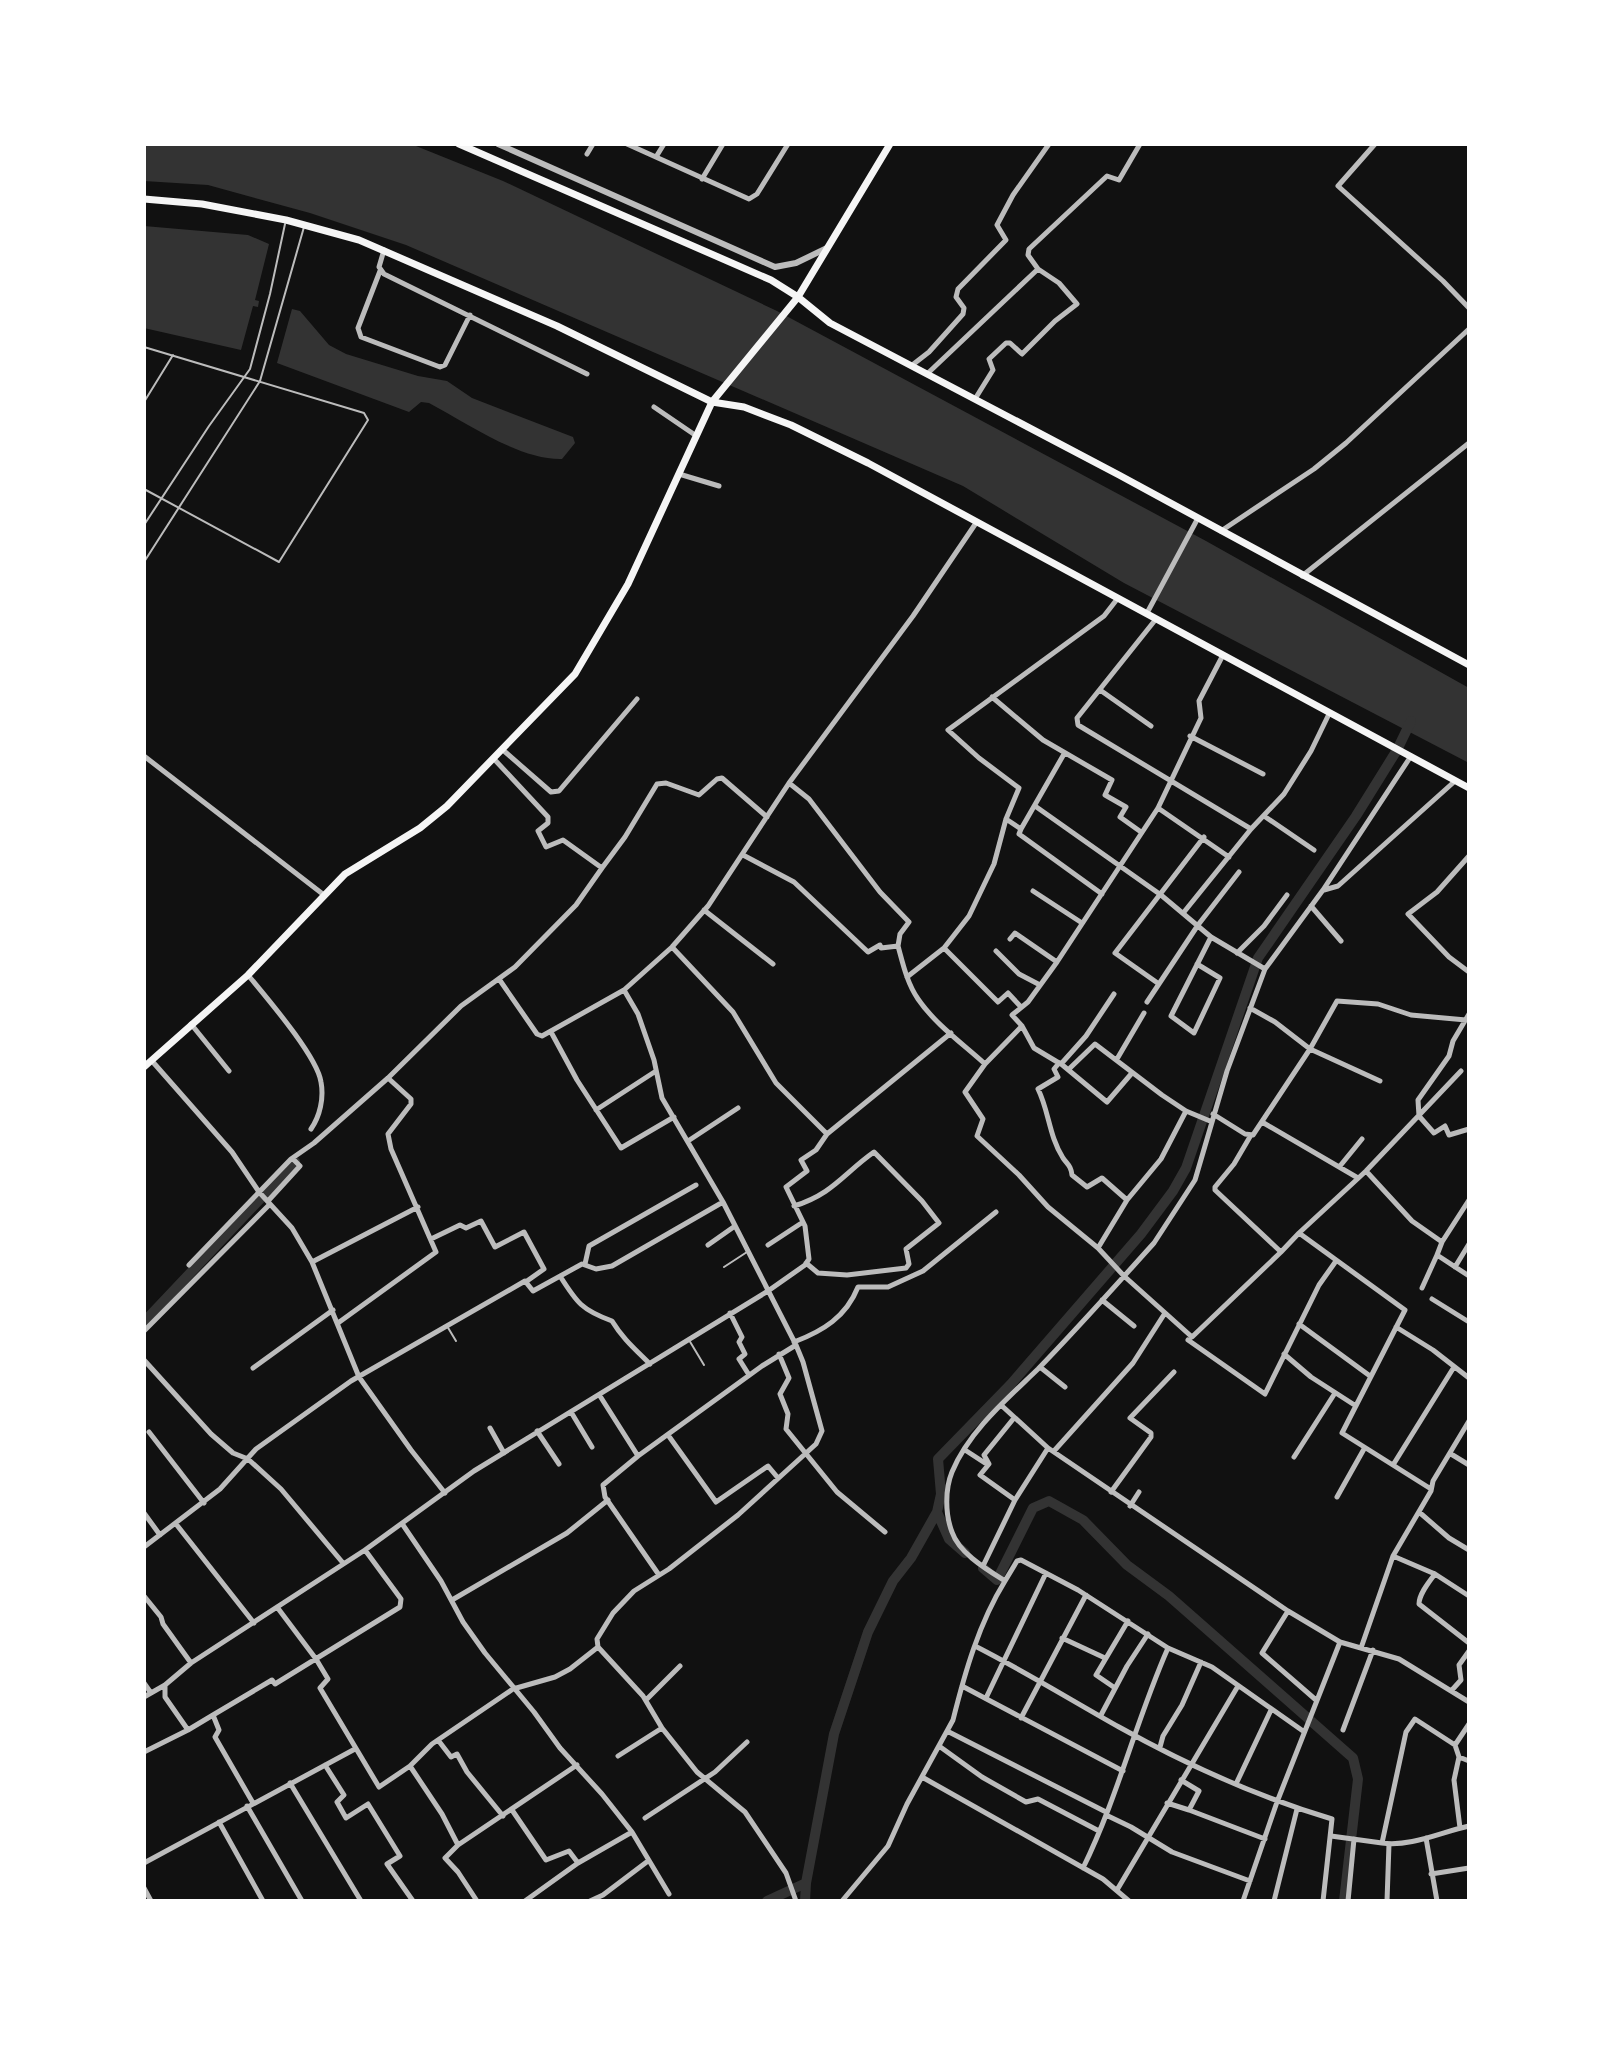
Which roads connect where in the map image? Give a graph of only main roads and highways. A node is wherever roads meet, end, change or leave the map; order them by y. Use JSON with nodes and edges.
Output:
{"nodes":[{"id":1,"x":459,"y":144,"type":"edge"},
{"id":2,"x":890,"y":144,"type":"edge"},
{"id":3,"x":144,"y":199,"type":"edge"},
{"id":4,"x":798,"y":297,"type":"junction"},
{"id":5,"x":712,"y":402,"type":"junction"},
{"id":6,"x":1469,"y":665,"type":"edge"},
{"id":7,"x":1469,"y":788,"type":"edge"},
{"id":8,"x":144,"y":1067,"type":"edge"}],
"edges":[{"from":1,"to":4,"type":"main road"},
{"from":2,"to":4,"type":"main road"},
{"from":3,"to":5,"type":"main road"},
{"from":4,"to":5,"type":"main road"},
{"from":4,"to":6,"type":"main road"},
{"from":5,"to":7,"type":"main road"},
{"from":5,"to":8,"type":"main road"}]}
